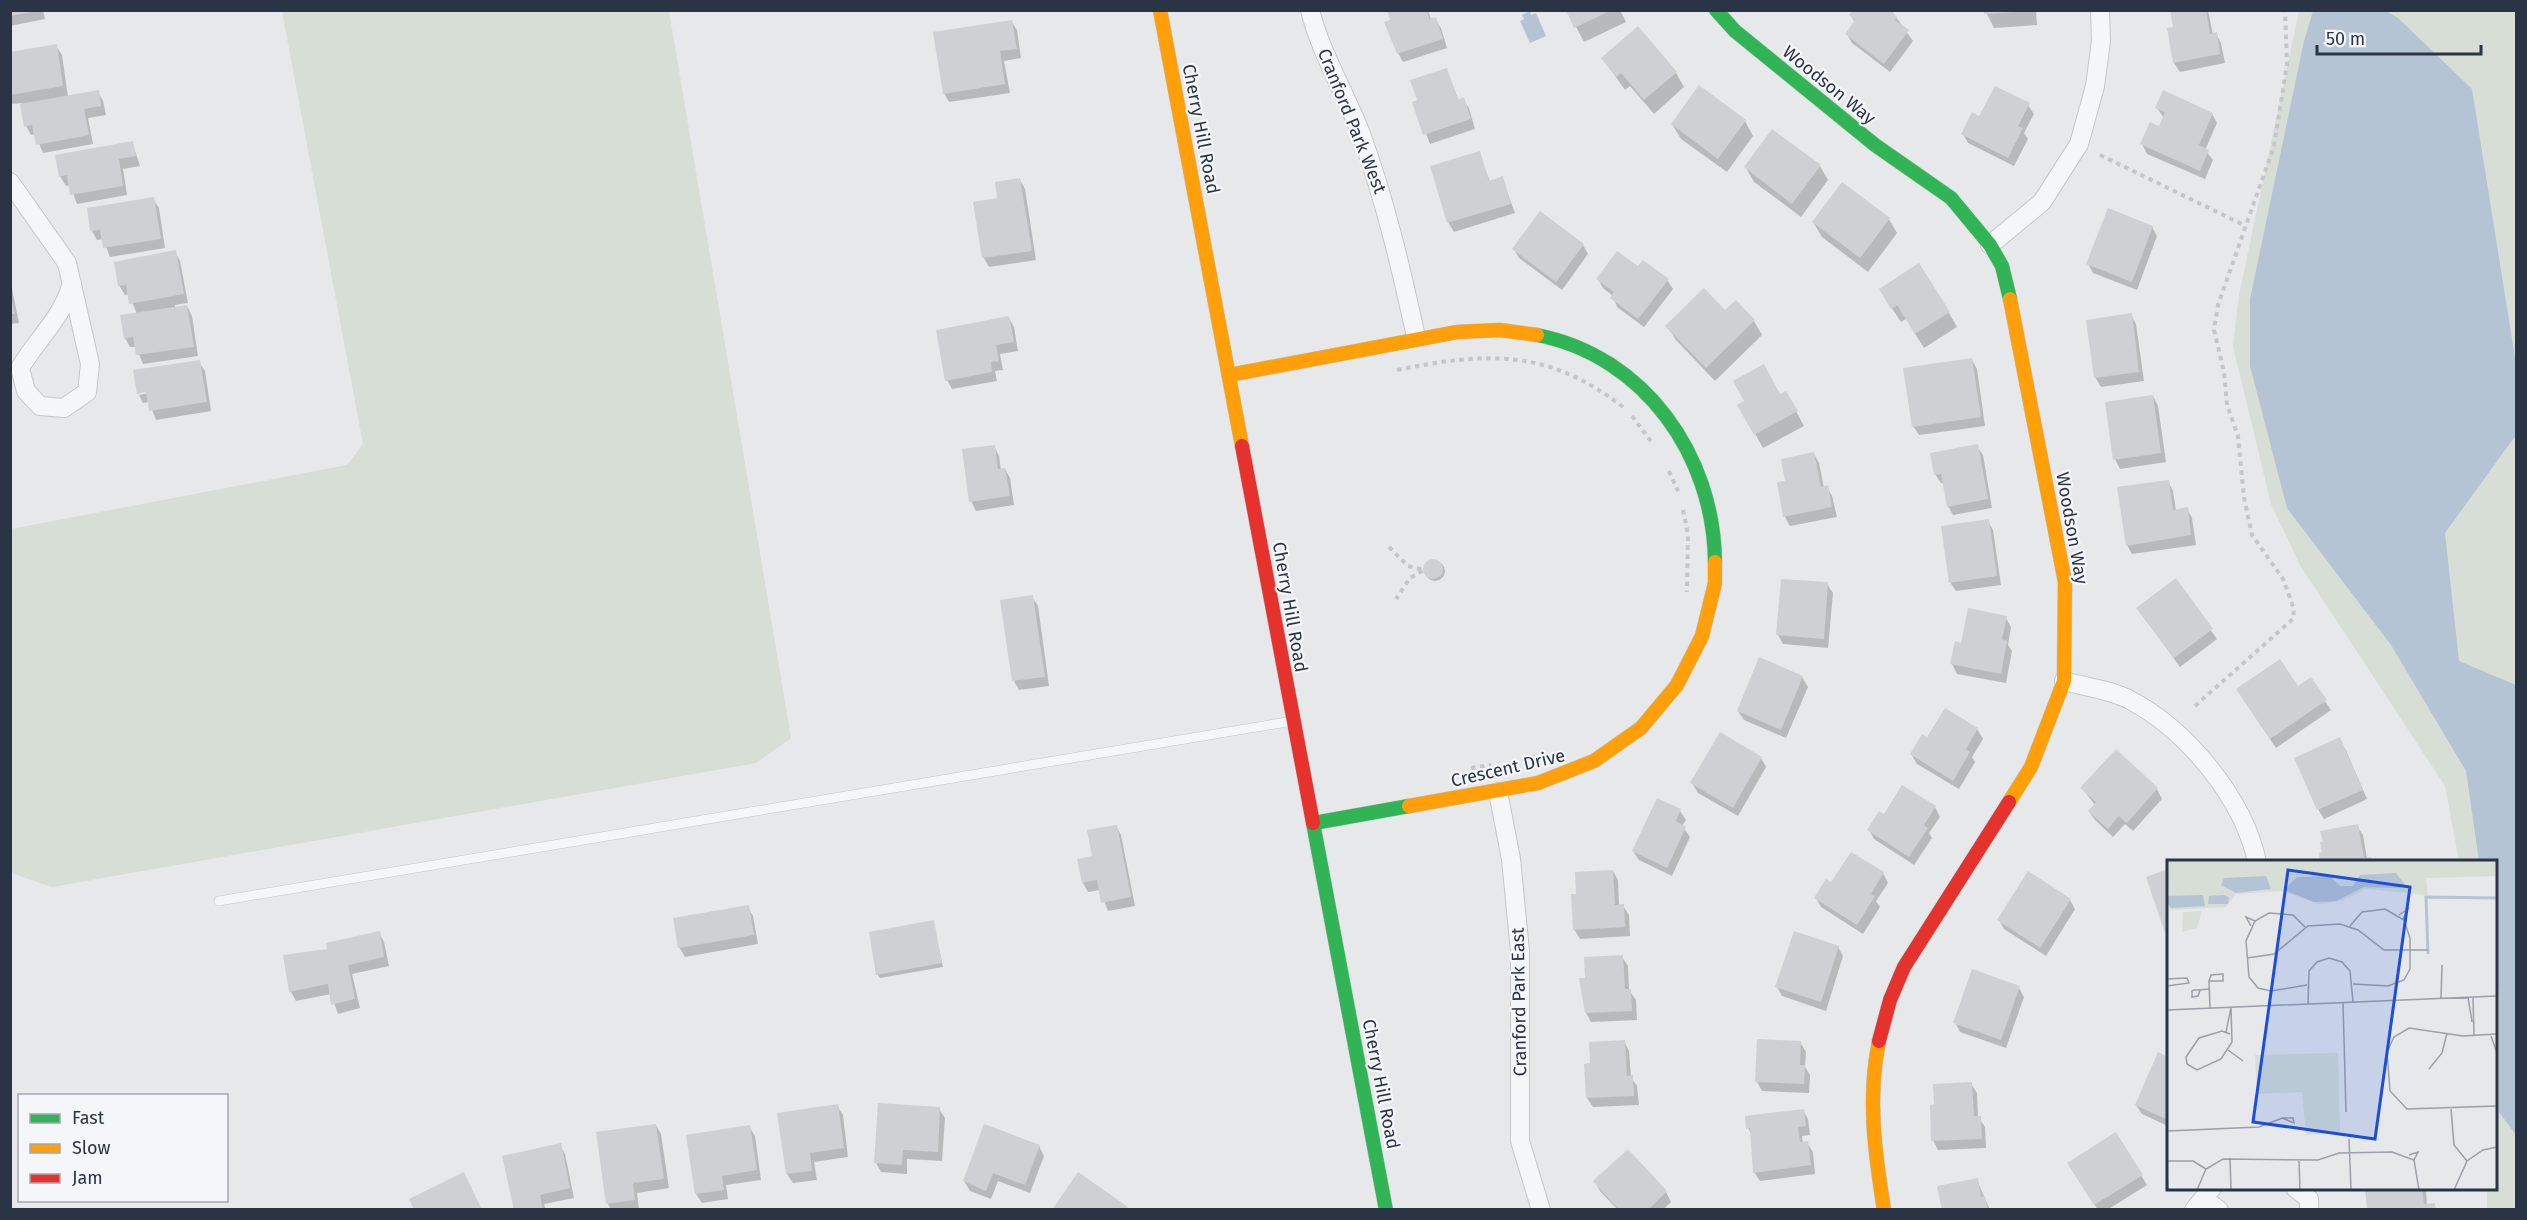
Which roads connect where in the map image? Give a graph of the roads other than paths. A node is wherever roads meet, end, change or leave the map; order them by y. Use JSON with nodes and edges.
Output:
{"nodes":[{"id":1,"x":1160,"y":10,"type":"edge"},
{"id":2,"x":1310,"y":10,"type":"edge"},
{"id":3,"x":1716,"y":10,"type":"edge"},
{"id":4,"x":2100,"y":10,"type":"edge"},
{"id":5,"x":10,"y":182,"type":"edge"},
{"id":6,"x":1990,"y":245,"type":"junction"},
{"id":7,"x":72,"y":283,"type":"junction"},
{"id":8,"x":1416,"y":337,"type":"junction"},
{"id":9,"x":1229,"y":375,"type":"junction"},
{"id":10,"x":2064,"y":681,"type":"junction"},
{"id":11,"x":1293,"y":721,"type":"junction"},
{"id":12,"x":1498,"y":792,"type":"junction"},
{"id":13,"x":1314,"y":823,"type":"junction"},
{"id":14,"x":2257,"y":860,"type":"edge"},
{"id":15,"x":219,"y":901,"type":"dead end"},
{"id":16,"x":2298,"y":1190,"type":"edge"},
{"id":17,"x":1386,"y":1209,"type":"edge"},
{"id":18,"x":1541,"y":1209,"type":"edge"},
{"id":19,"x":1884,"y":1209,"type":"edge"},
{"id":20,"x":2309,"y":1209,"type":"edge"}],
"edges":[{"from":1,"to":9,"type":"street","name":"Cherry Hill Road"},
{"from":2,"to":8,"type":"street","name":"Cranford Park West"},
{"from":3,"to":6,"type":"street","name":"Woodson Way"},
{"from":4,"to":6,"type":"street"},
{"from":5,"to":7,"type":"street"},
{"from":6,"to":10,"type":"street","name":"Woodson Way"},
{"from":7,"to":7,"type":"street"},
{"from":8,"to":9,"type":"street","name":"Crescent Drive"},
{"from":8,"to":12,"type":"street","name":"Crescent Drive"},
{"from":9,"to":11,"type":"street","name":"Cherry Hill Road"},
{"from":10,"to":14,"type":"street"},
{"from":10,"to":19,"type":"street","name":"Woodson Way"},
{"from":11,"to":13,"type":"street","name":"Cherry Hill Road"},
{"from":11,"to":15,"type":"lane"},
{"from":12,"to":13,"type":"street","name":"Crescent Drive"},
{"from":12,"to":18,"type":"street","name":"Cranford Park East"},
{"from":13,"to":17,"type":"street","name":"Cherry Hill Road"},
{"from":16,"to":20,"type":"street"}]}
